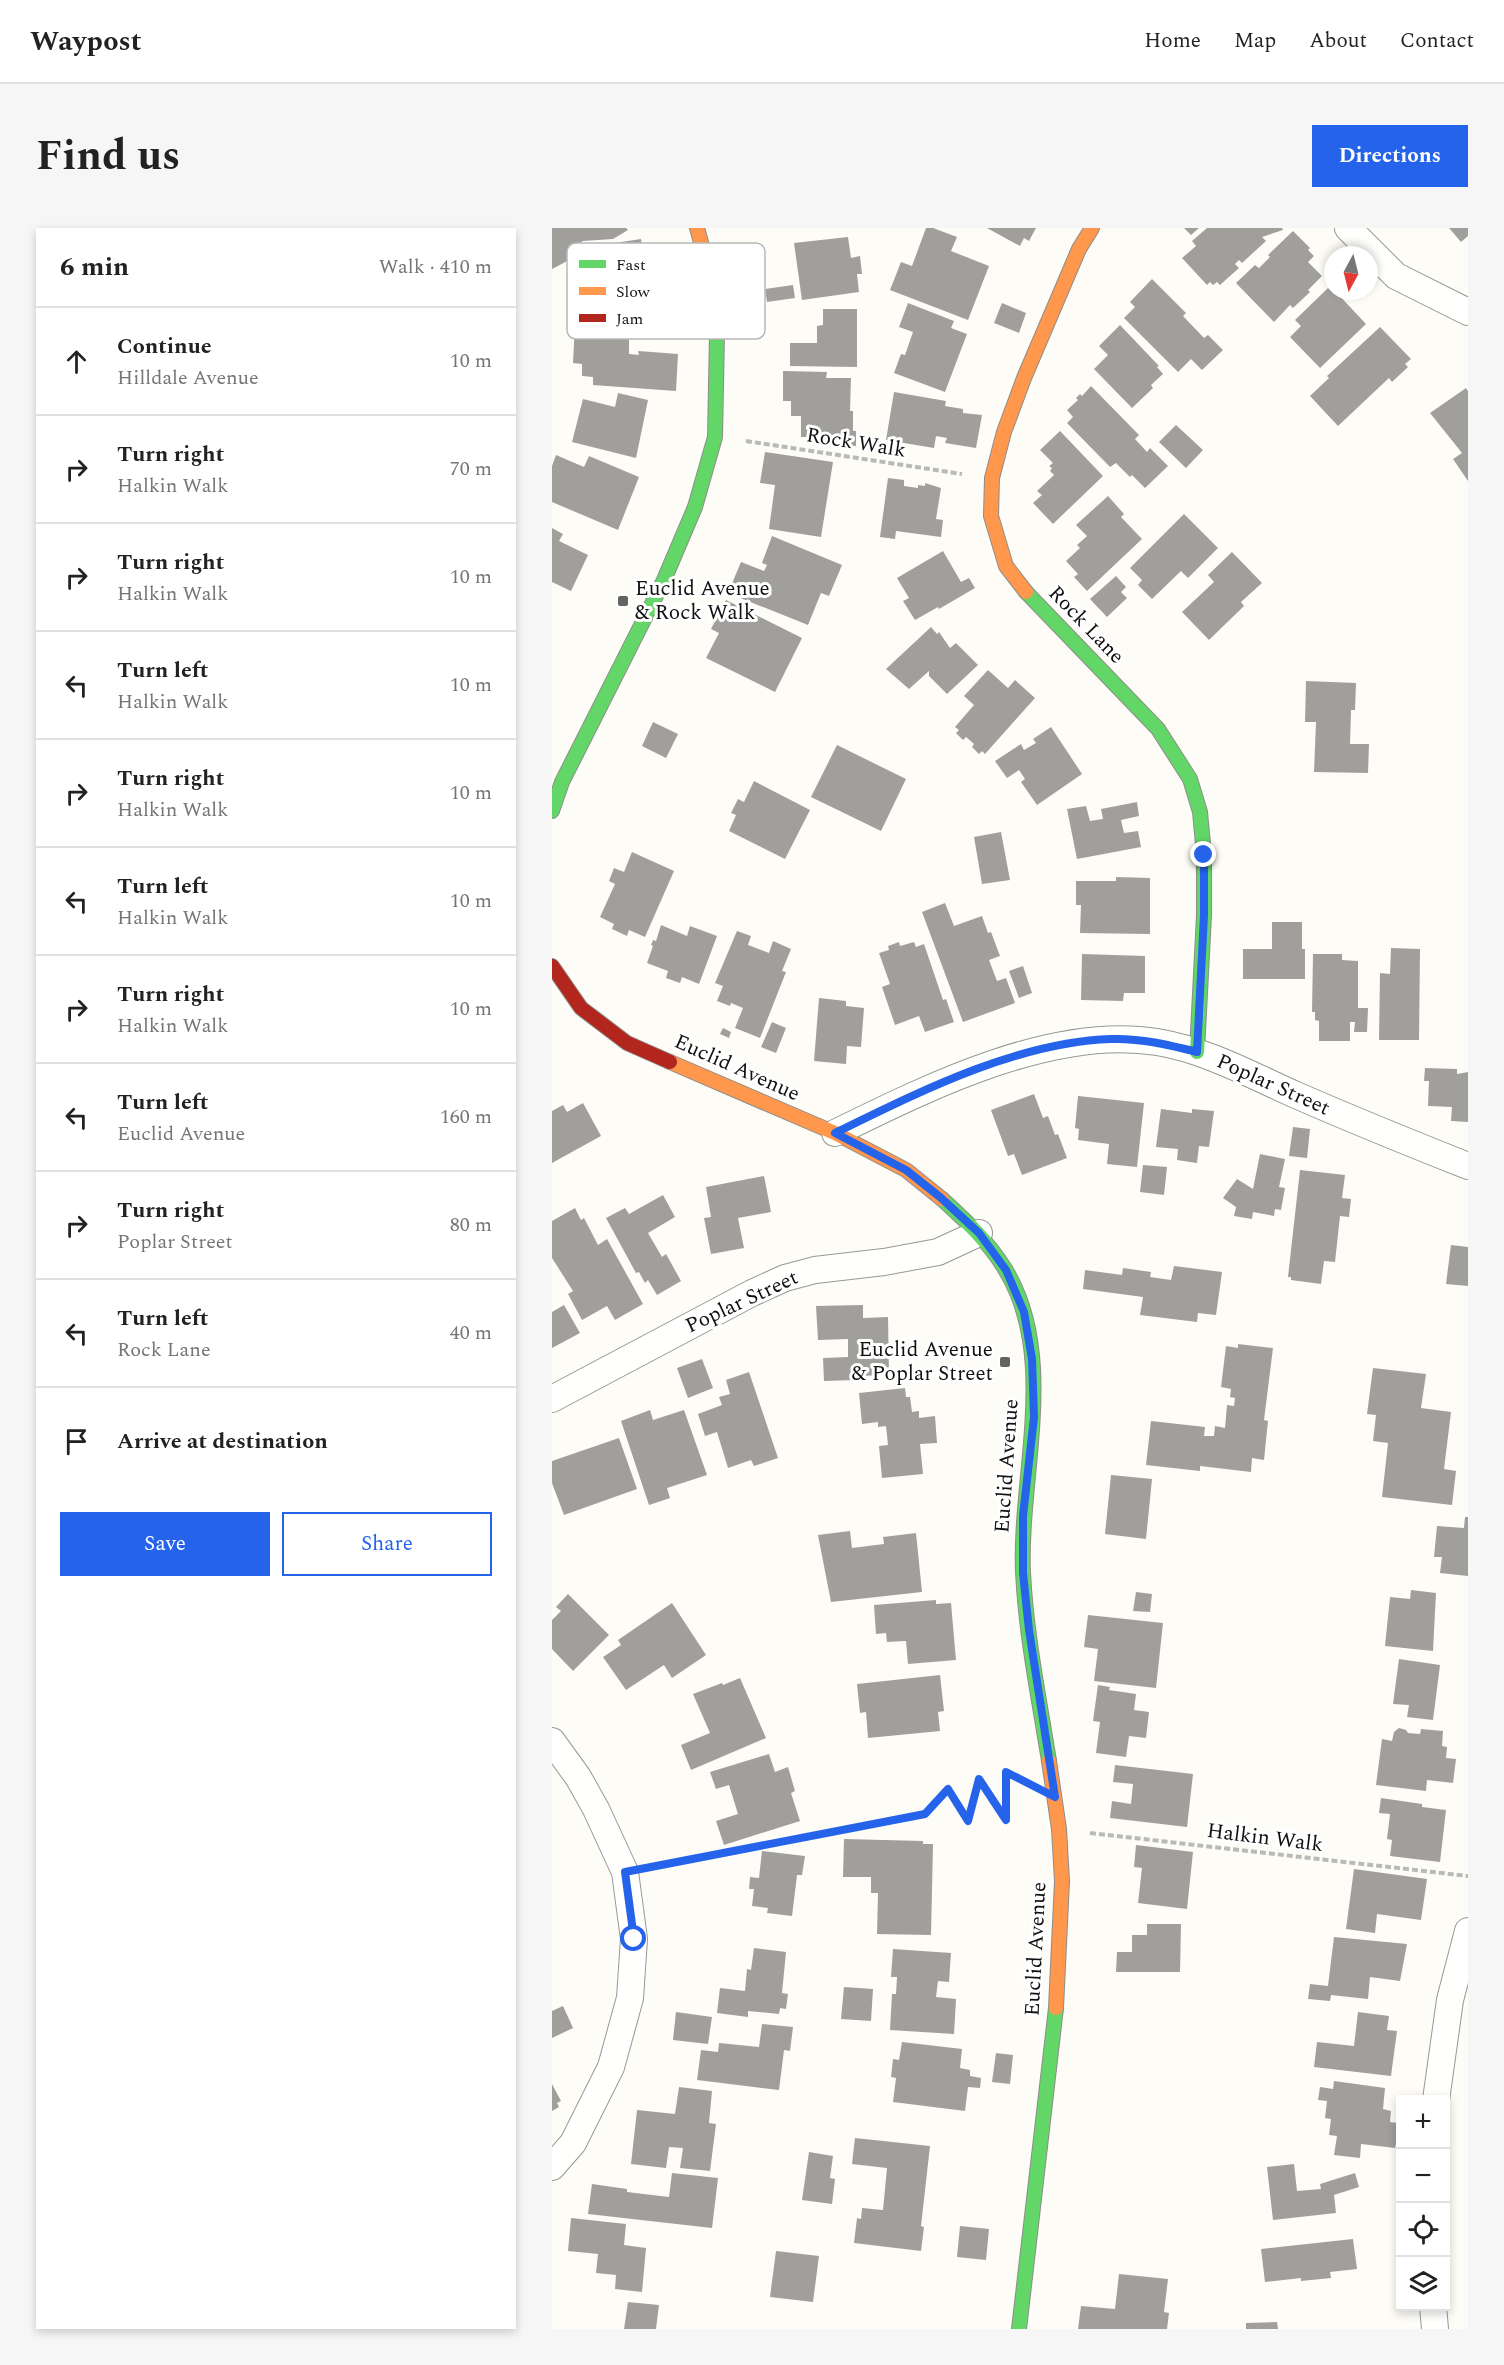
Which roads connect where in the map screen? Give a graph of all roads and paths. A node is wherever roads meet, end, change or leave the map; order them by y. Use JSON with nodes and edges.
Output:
{"nodes":[{"id":1,"x":697,"y":228,"type":"edge"},
{"id":2,"x":1092,"y":228,"type":"edge"},
{"id":3,"x":1348,"y":228,"type":"edge"},
{"id":4,"x":701,"y":243,"type":"edge"},
{"id":5,"x":1468,"y":312,"type":"edge"},
{"id":6,"x":718,"y":339,"type":"edge"},
{"id":7,"x":715,"y":437,"type":"junction"},
{"id":8,"x":992,"y":478,"type":"junction"},
{"id":9,"x":552,"y":811,"type":"edge"},
{"id":10,"x":552,"y":966,"type":"edge"},
{"id":11,"x":1197,"y":1052,"type":"junction"},
{"id":12,"x":835,"y":1133,"type":"junction"},
{"id":13,"x":1468,"y":1166,"type":"edge"},
{"id":14,"x":979,"y":1233,"type":"junction"},
{"id":15,"x":552,"y":1399,"type":"edge"},
{"id":16,"x":552,"y":1741,"type":"edge"},
{"id":17,"x":1055,"y":1797,"type":"junction"},
{"id":18,"x":1059,"y":1829,"type":"junction"},
{"id":19,"x":625,"y":1872,"type":"junction"},
{"id":20,"x":1468,"y":1876,"type":"edge"},
{"id":21,"x":1468,"y":1930,"type":"edge"},
{"id":22,"x":1437,"y":2095,"type":"edge"},
{"id":23,"x":552,"y":2167,"type":"edge"},
{"id":24,"x":1433,"y":2311,"type":"edge"},
{"id":25,"x":1019,"y":2329,"type":"edge"},
{"id":26,"x":1435,"y":2329,"type":"edge"}],
"edges":[{"from":1,"to":4,"type":"street"},
{"from":2,"to":8,"type":"street","name":"Rock Lane"},
{"from":3,"to":5,"type":"street"},
{"from":6,"to":7,"type":"street"},
{"from":7,"to":8,"type":"path","name":"Rock Walk"},
{"from":7,"to":9,"type":"street"},
{"from":8,"to":11,"type":"street","name":"Rock Lane"},
{"from":10,"to":12,"type":"street","name":"Euclid Avenue"},
{"from":11,"to":12,"type":"street","name":"Poplar Street"},
{"from":11,"to":13,"type":"street","name":"Poplar Street"},
{"from":12,"to":14,"type":"street","name":"Euclid Avenue"},
{"from":14,"to":15,"type":"street","name":"Poplar Street"},
{"from":14,"to":17,"type":"street","name":"Euclid Avenue"},
{"from":16,"to":19,"type":"street"},
{"from":17,"to":18,"type":"street","name":"Euclid Avenue"},
{"from":17,"to":19,"type":"path"},
{"from":18,"to":20,"type":"path","name":"Halkin Walk"},
{"from":18,"to":25,"type":"street","name":"Euclid Avenue"},
{"from":19,"to":23,"type":"street"},
{"from":21,"to":22,"type":"street"},
{"from":24,"to":26,"type":"street"}]}
